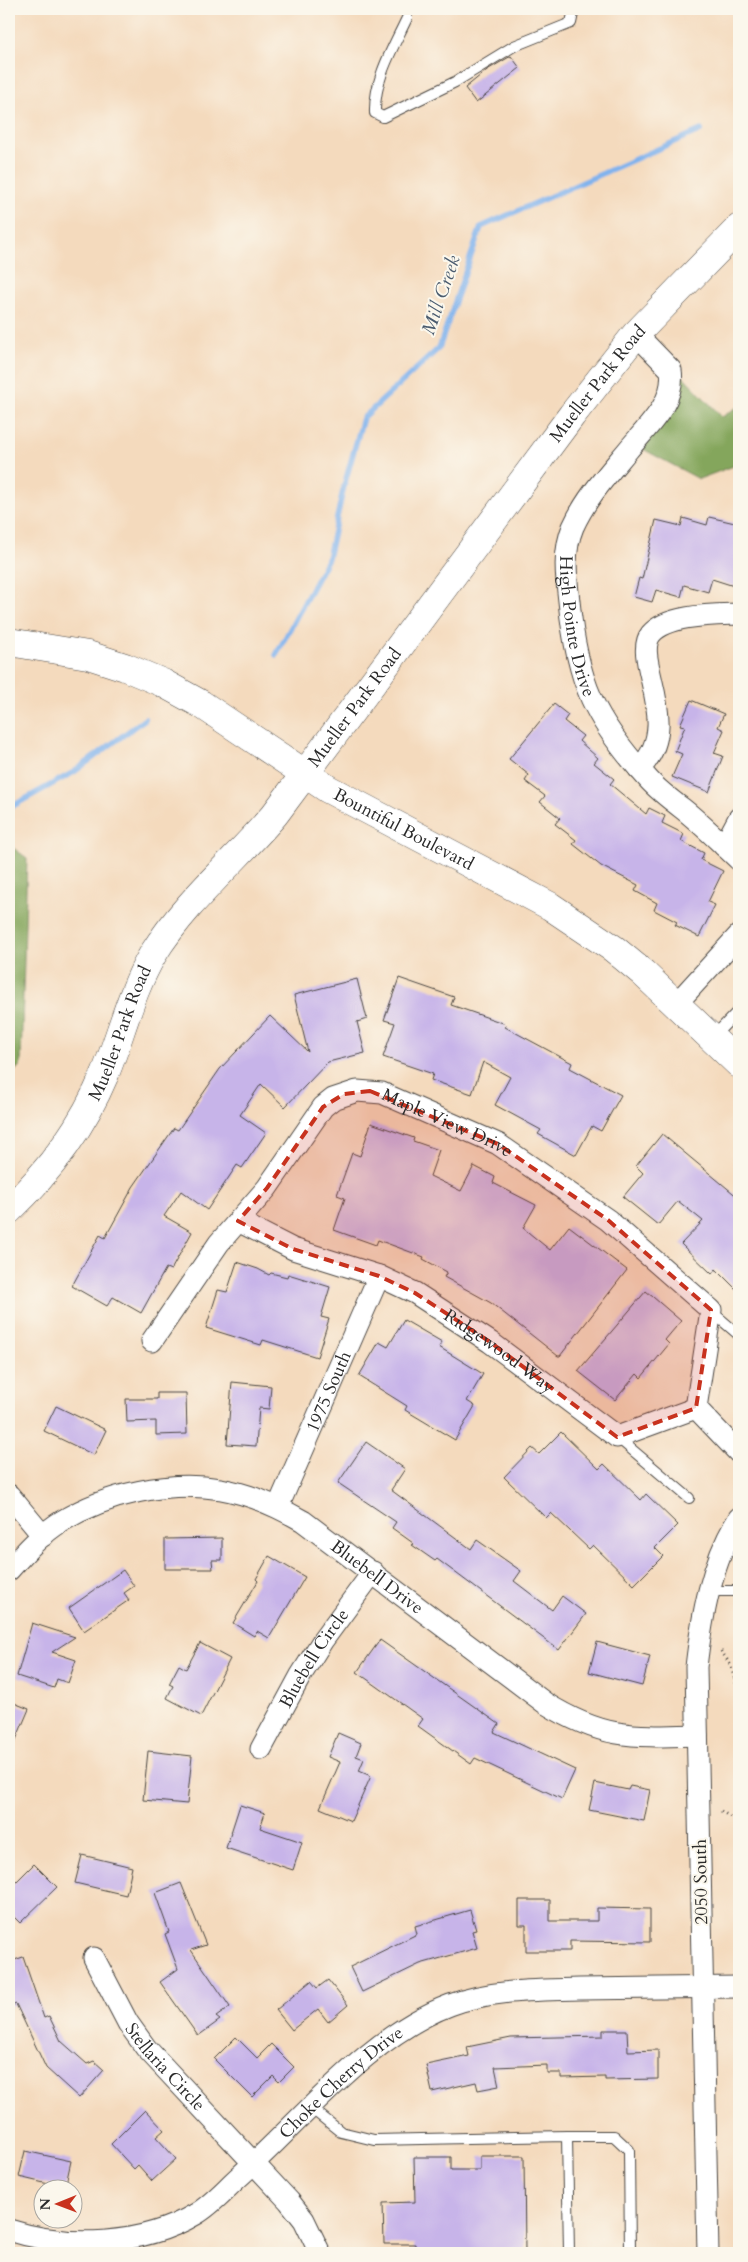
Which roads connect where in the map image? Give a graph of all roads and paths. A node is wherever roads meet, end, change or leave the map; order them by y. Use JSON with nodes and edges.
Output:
{"nodes":[{"id":1,"x":574,"y":9,"type":"edge"},
{"id":2,"x":407,"y":18,"type":"dead end"},
{"id":3,"x":739,"y":228,"type":"edge"},
{"id":4,"x":636,"y":334,"type":"junction"},
{"id":5,"x":739,"y":614,"type":"edge"},
{"id":6,"x":9,"y":642,"type":"edge"},
{"id":7,"x":639,"y":769,"type":"junction"},
{"id":8,"x":305,"y":774,"type":"junction"},
{"id":9,"x":739,"y":818,"type":"edge"},
{"id":10,"x":732,"y":853,"type":"edge"},
{"id":11,"x":739,"y":935,"type":"edge"},
{"id":12,"x":677,"y":1003,"type":"junction"},
{"id":13,"x":739,"y":1010,"type":"edge"},
{"id":14,"x":712,"y":1038,"type":"junction"},
{"id":15,"x":739,"y":1064,"type":"edge"},
{"id":16,"x":9,"y":1210,"type":"edge"},
{"id":17,"x":238,"y":1221,"type":"junction"},
{"id":18,"x":379,"y":1276,"type":"junction"},
{"id":19,"x":710,"y":1310,"type":"junction"},
{"id":20,"x":739,"y":1335,"type":"edge"},
{"id":21,"x":152,"y":1341,"type":"dead end"},
{"id":22,"x":696,"y":1408,"type":"junction"},
{"id":23,"x":617,"y":1437,"type":"junction"},
{"id":24,"x":739,"y":1453,"type":"edge"},
{"id":25,"x":9,"y":1495,"type":"edge"},
{"id":26,"x":689,"y":1498,"type":"dead end"},
{"id":27,"x":278,"y":1507,"type":"junction"},
{"id":28,"x":739,"y":1518,"type":"edge"},
{"id":29,"x":43,"y":1536,"type":"junction"},
{"id":30,"x":9,"y":1570,"type":"edge"},
{"id":31,"x":373,"y":1572,"type":"junction"},
{"id":32,"x":709,"y":1591,"type":"junction"},
{"id":33,"x":739,"y":1591,"type":"edge"},
{"id":34,"x":721,"y":1650,"type":"dead end"},
{"id":35,"x":739,"y":1692,"type":"edge"},
{"id":36,"x":697,"y":1735,"type":"junction"},
{"id":37,"x":261,"y":1749,"type":"dead end"},
{"id":38,"x":722,"y":1811,"type":"dead end"},
{"id":39,"x":739,"y":1826,"type":"edge"},
{"id":40,"x":94,"y":1958,"type":"dead end"},
{"id":41,"x":702,"y":1987,"type":"junction"},
{"id":42,"x":739,"y":1987,"type":"edge"},
{"id":43,"x":311,"y":2108,"type":"junction"},
{"id":44,"x":567,"y":2136,"type":"junction"},
{"id":45,"x":254,"y":2163,"type":"junction"},
{"id":46,"x":9,"y":2230,"type":"edge"},
{"id":47,"x":320,"y":2253,"type":"edge"},
{"id":48,"x":569,"y":2253,"type":"edge"},
{"id":49,"x":630,"y":2253,"type":"edge"},
{"id":50,"x":708,"y":2253,"type":"edge"}],
"edges":[{"from":1,"to":2,"type":"lane"},
{"from":3,"to":4,"type":"main road","name":"Mueller Park Road"},
{"from":4,"to":7,"type":"street","name":"High Pointe Drive"},
{"from":4,"to":8,"type":"main road","name":"Mueller Park Road"},
{"from":5,"to":7,"type":"street"},
{"from":6,"to":8,"type":"main road","name":"Bountiful Boulevard"},
{"from":7,"to":10,"type":"street","name":"High Pointe Drive"},
{"from":8,"to":12,"type":"main road","name":"Bountiful Boulevard"},
{"from":8,"to":16,"type":"main road","name":"Mueller Park Road"},
{"from":9,"to":10,"type":"street","name":"High Pointe Drive"},
{"from":11,"to":12,"type":"street"},
{"from":12,"to":14,"type":"main road","name":"Bountiful Boulevard"},
{"from":13,"to":14,"type":"lane"},
{"from":14,"to":15,"type":"main road","name":"Bountiful Boulevard"},
{"from":17,"to":18,"type":"street","name":"Ridgewood Way"},
{"from":17,"to":19,"type":"street","name":"Maple View Drive"},
{"from":17,"to":21,"type":"street","name":"Maple View Drive"},
{"from":18,"to":23,"type":"street","name":"Ridgewood Way"},
{"from":18,"to":27,"type":"street","name":"1975 South"},
{"from":19,"to":20,"type":"lane"},
{"from":19,"to":22,"type":"street"},
{"from":22,"to":23,"type":"street"},
{"from":22,"to":24,"type":"street"},
{"from":23,"to":26,"type":"lane"},
{"from":25,"to":29,"type":"street"},
{"from":27,"to":29,"type":"street","name":"Bluebell Drive"},
{"from":27,"to":31,"type":"street","name":"Bluebell Drive"},
{"from":28,"to":32,"type":"street","name":"2050 South"},
{"from":29,"to":30,"type":"street","name":"Bluebell Drive"},
{"from":31,"to":36,"type":"street","name":"Bluebell Drive"},
{"from":31,"to":37,"type":"street","name":"Bluebell Circle"},
{"from":32,"to":33,"type":"lane"},
{"from":32,"to":36,"type":"street","name":"2050 South"},
{"from":34,"to":35,"type":"path"},
{"from":36,"to":41,"type":"street","name":"2050 South"},
{"from":38,"to":39,"type":"path"},
{"from":40,"to":45,"type":"street","name":"Stellaria Circle"},
{"from":41,"to":42,"type":"street","name":"Choke Cherry Drive"},
{"from":41,"to":43,"type":"street","name":"Choke Cherry Drive"},
{"from":41,"to":50,"type":"street","name":"2050 South"},
{"from":43,"to":44,"type":"lane"},
{"from":43,"to":45,"type":"street","name":"Choke Cherry Drive"},
{"from":44,"to":48,"type":"lane"},
{"from":44,"to":49,"type":"lane"},
{"from":45,"to":46,"type":"street","name":"Choke Cherry Drive"},
{"from":45,"to":47,"type":"street","name":"Stellaria Circle"}]}
